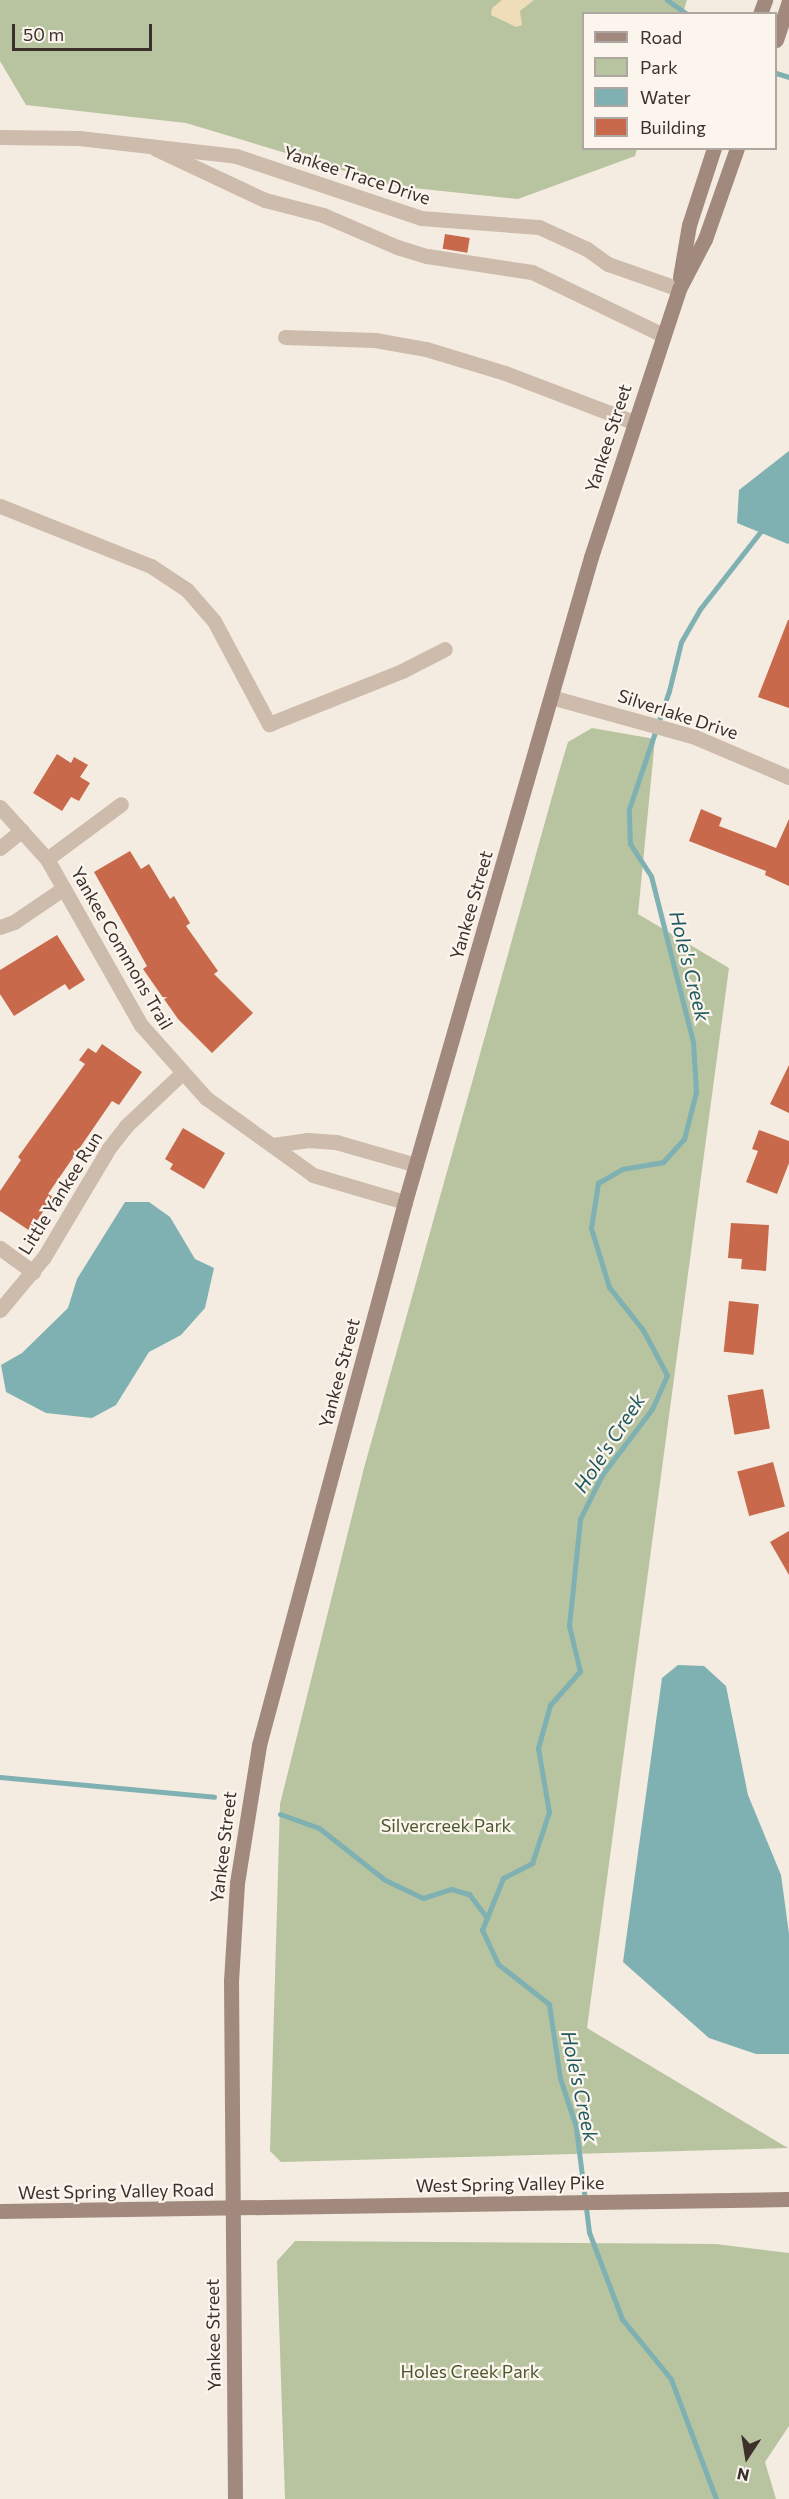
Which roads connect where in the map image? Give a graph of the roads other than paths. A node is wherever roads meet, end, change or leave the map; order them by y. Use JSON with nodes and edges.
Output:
{"nodes":[{"id":1,"x":789,"y":1,"type":"edge"},
{"id":2,"x":777,"y":37,"type":"edge"},
{"id":3,"x":0,"y":137,"type":"edge"},
{"id":4,"x":156,"y":149,"type":"junction"},
{"id":5,"x":713,"y":150,"type":"edge"},
{"id":6,"x":736,"y":150,"type":"edge"},
{"id":7,"x":679,"y":289,"type":"junction"},
{"id":8,"x":663,"y":335,"type":"junction"},
{"id":9,"x":285,"y":337,"type":"dead end"},
{"id":10,"x":633,"y":422,"type":"junction"},
{"id":11,"x":0,"y":506,"type":"edge"},
{"id":12,"x":446,"y":649,"type":"dead end"},
{"id":13,"x":551,"y":697,"type":"junction"},
{"id":14,"x":789,"y":777,"type":"edge"},
{"id":15,"x":121,"y":804,"type":"dead end"},
{"id":16,"x":0,"y":807,"type":"edge"},
{"id":17,"x":22,"y":830,"type":"junction"},
{"id":18,"x":0,"y":849,"type":"edge"},
{"id":19,"x":47,"y":859,"type":"junction"},
{"id":20,"x":64,"y":888,"type":"junction"},
{"id":21,"x":0,"y":927,"type":"edge"},
{"id":22,"x":182,"y":1073,"type":"junction"},
{"id":23,"x":273,"y":1144,"type":"junction"},
{"id":24,"x":416,"y":1165,"type":"junction"},
{"id":25,"x":405,"y":1202,"type":"junction"},
{"id":26,"x":0,"y":1248,"type":"edge"},
{"id":27,"x":33,"y":1272,"type":"junction"},
{"id":28,"x":0,"y":1310,"type":"edge"},
{"id":29,"x":789,"y":2199,"type":"edge"},
{"id":30,"x":231,"y":2209,"type":"junction"},
{"id":31,"x":0,"y":2211,"type":"edge"},
{"id":32,"x":235,"y":2499,"type":"edge"}],
"edges":[{"from":1,"to":2,"type":"street"},
{"from":3,"to":4,"type":"street","name":"Yankee Trace Drive"},
{"from":4,"to":7,"type":"street","name":"Yankee Trace Drive"},
{"from":4,"to":8,"type":"street","name":"Yankee Trace Drive"},
{"from":5,"to":7,"type":"street","name":"Yankee Street"},
{"from":6,"to":7,"type":"street","name":"Yankee Street"},
{"from":7,"to":8,"type":"street","name":"Yankee Street"},
{"from":8,"to":10,"type":"street","name":"Yankee Street"},
{"from":9,"to":10,"type":"street"},
{"from":10,"to":13,"type":"street","name":"Yankee Street"},
{"from":11,"to":12,"type":"street"},
{"from":13,"to":14,"type":"street","name":"Silverlake Drive"},
{"from":13,"to":24,"type":"street","name":"Yankee Street"},
{"from":15,"to":19,"type":"street"},
{"from":16,"to":17,"type":"street","name":"Yankee Commons Trail"},
{"from":17,"to":18,"type":"street"},
{"from":17,"to":19,"type":"street","name":"Yankee Commons Trail"},
{"from":19,"to":20,"type":"street","name":"Yankee Commons Trail"},
{"from":20,"to":21,"type":"street"},
{"from":20,"to":22,"type":"street","name":"Yankee Commons Trail"},
{"from":22,"to":23,"type":"street","name":"Yankee Commons Trail"},
{"from":22,"to":27,"type":"street","name":"Little Yankee Run"},
{"from":23,"to":24,"type":"street"},
{"from":23,"to":25,"type":"street","name":"Yankee Commons Trail"},
{"from":24,"to":25,"type":"street","name":"Yankee Street"},
{"from":25,"to":30,"type":"street","name":"Yankee Street"},
{"from":26,"to":27,"type":"street"},
{"from":27,"to":28,"type":"street","name":"Little Yankee Run"},
{"from":29,"to":30,"type":"street","name":"West Spring Valley Pike"},
{"from":30,"to":31,"type":"street","name":"West Spring Valley Road"},
{"from":30,"to":32,"type":"street","name":"Yankee Street"}]}
